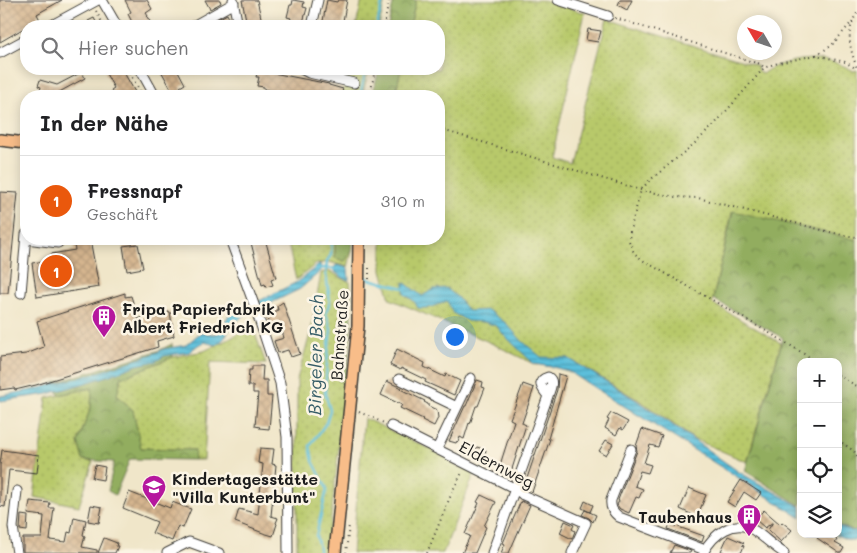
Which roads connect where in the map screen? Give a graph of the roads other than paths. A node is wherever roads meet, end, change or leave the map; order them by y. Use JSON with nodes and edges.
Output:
{"nodes":[{"id":1,"x":102,"y":0,"type":"edge"},
{"id":2,"x":318,"y":0,"type":"edge"},
{"id":3,"x":558,"y":0,"type":"edge"},
{"id":4,"x":234,"y":2,"type":"edge"},
{"id":5,"x":97,"y":4,"type":"edge"},
{"id":6,"x":608,"y":16,"type":"road end"},
{"id":7,"x":63,"y":20,"type":"edge"},
{"id":8,"x":114,"y":20,"type":"edge"},
{"id":9,"x":203,"y":20,"type":"edge"},
{"id":10,"x":237,"y":20,"type":"edge"},
{"id":11,"x":313,"y":20,"type":"edge"},
{"id":12,"x":20,"y":42,"type":"edge"},
{"id":13,"x":0,"y":53,"type":"edge"},
{"id":14,"x":143,"y":75,"type":"edge"},
{"id":15,"x":318,"y":75,"type":"edge"},
{"id":16,"x":354,"y":83,"type":"dead end"},
{"id":17,"x":152,"y":90,"type":"edge"},
{"id":18,"x":0,"y":140,"type":"edge"},
{"id":19,"x":20,"y":142,"type":"edge"},
{"id":20,"x":25,"y":245,"type":"edge"},
{"id":21,"x":232,"y":245,"type":"edge"},
{"id":22,"x":359,"y":245,"type":"edge"},
{"id":23,"x":21,"y":292,"type":"dead end"},
{"id":24,"x":471,"y":378,"type":"dead end"},
{"id":25,"x":399,"y":379,"type":"dead end"},
{"id":26,"x":548,"y":396,"type":"dead end"},
{"id":27,"x":457,"y":407,"type":"junction"},
{"id":28,"x":391,"y":426,"type":"road end"},
{"id":29,"x":437,"y":449,"type":"junction"},
{"id":30,"x":631,"y":449,"type":"dead end"},
{"id":31,"x":516,"y":489,"type":"junction"},
{"id":32,"x":17,"y":491,"type":"dead end"},
{"id":33,"x":704,"y":551,"type":"edge"},
{"id":34,"x":17,"y":553,"type":"edge"},
{"id":35,"x":167,"y":553,"type":"edge"},
{"id":36,"x":219,"y":553,"type":"edge"},
{"id":37,"x":288,"y":553,"type":"edge"},
{"id":38,"x":335,"y":553,"type":"edge"},
{"id":39,"x":492,"y":553,"type":"edge"},
{"id":40,"x":572,"y":553,"type":"edge"},
{"id":41,"x":784,"y":553,"type":"edge"}],
"edges":[{"from":1,"to":8,"type":"street"},
{"from":2,"to":11,"type":"street"},
{"from":3,"to":6,"type":"street"},
{"from":4,"to":9,"type":"street"},
{"from":4,"to":10,"type":"street"},
{"from":5,"to":7,"type":"street"},
{"from":12,"to":13,"type":"street"},
{"from":14,"to":17,"type":"street"},
{"from":15,"to":16,"type":"street"},
{"from":18,"to":19,"type":"main road"},
{"from":20,"to":23,"type":"street"},
{"from":21,"to":37,"type":"street"},
{"from":22,"to":38,"type":"main road","name":"Bahnstraße"},
{"from":24,"to":27,"type":"street","name":"Eldernweg"},
{"from":25,"to":27,"type":"street"},
{"from":26,"to":31,"type":"street"},
{"from":27,"to":29,"type":"street","name":"Eldernweg"},
{"from":28,"to":29,"type":"street"},
{"from":29,"to":31,"type":"street","name":"Eldernweg"},
{"from":30,"to":33,"type":"street"},
{"from":31,"to":39,"type":"street"},
{"from":31,"to":40,"type":"street","name":"Eldernweg"},
{"from":32,"to":34,"type":"street"},
{"from":33,"to":41,"type":"street"},
{"from":35,"to":36,"type":"street"}]}
